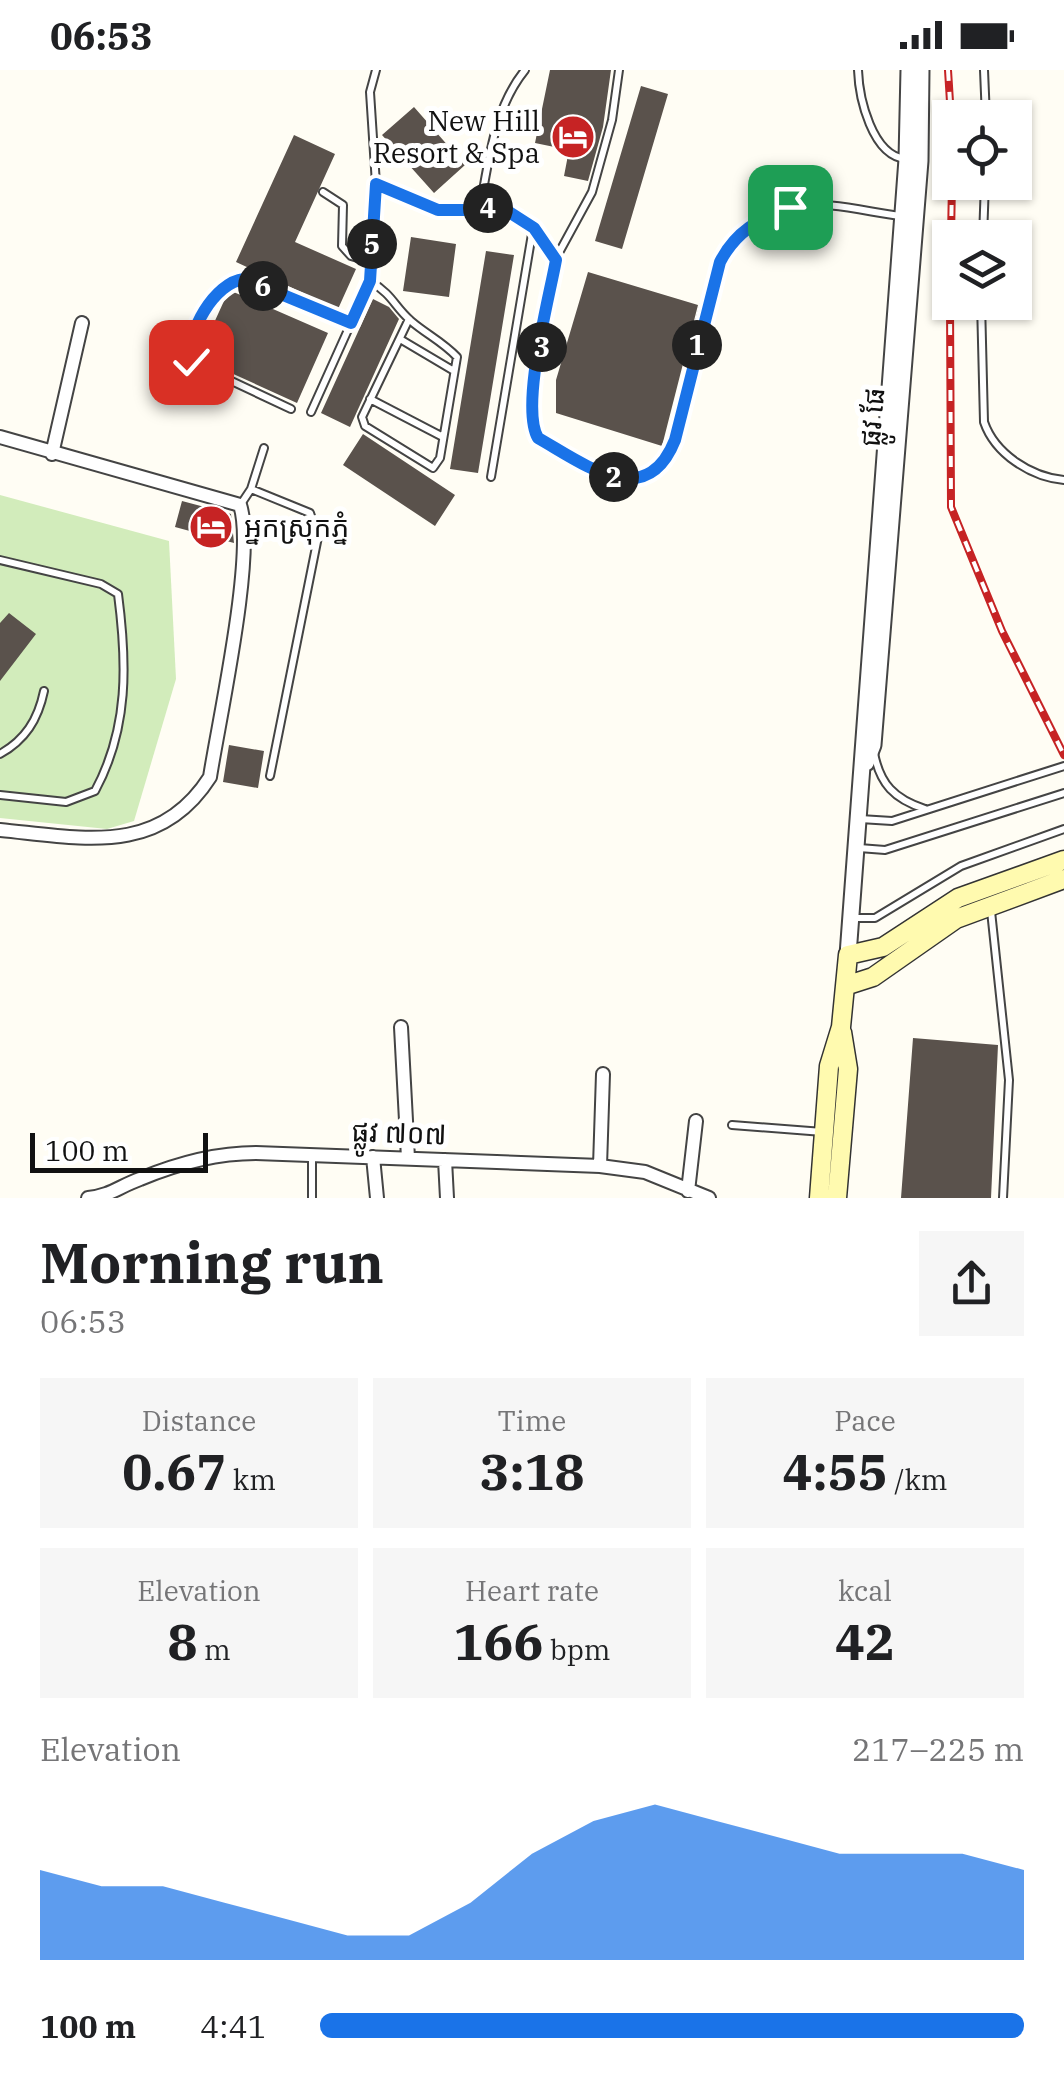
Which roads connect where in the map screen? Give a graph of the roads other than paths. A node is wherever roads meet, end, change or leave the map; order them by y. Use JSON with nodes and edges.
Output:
{"nodes":[{"id":1,"x":376,"y":70,"type":"edge"},
{"id":2,"x":525,"y":70,"type":"edge"},
{"id":3,"x":619,"y":70,"type":"edge"},
{"id":4,"x":858,"y":70,"type":"edge"},
{"id":5,"x":909,"y":70,"type":"edge"},
{"id":6,"x":921,"y":70,"type":"edge"},
{"id":7,"x":984,"y":70,"type":"edge"},
{"id":8,"x":985,"y":100,"type":"edge"},
{"id":9,"x":908,"y":159,"type":"junction"},
{"id":10,"x":376,"y":184,"type":"junction"},
{"id":11,"x":323,"y":192,"type":"dead end"},
{"id":12,"x":480,"y":207,"type":"junction"},
{"id":13,"x":901,"y":216,"type":"junction"},
{"id":14,"x":534,"y":228,"type":"junction"},
{"id":15,"x":556,"y":260,"type":"junction"},
{"id":16,"x":371,"y":262,"type":"junction"},
{"id":17,"x":370,"y":281,"type":"junction"},
{"id":18,"x":409,"y":319,"type":"junction"},
{"id":19,"x":981,"y":320,"type":"edge"},
{"id":20,"x":82,"y":323,"type":"dead end"},
{"id":21,"x":351,"y":323,"type":"junction"},
{"id":22,"x":400,"y":339,"type":"junction"},
{"id":23,"x":454,"y":371,"type":"junction"},
{"id":24,"x":370,"y":399,"type":"junction"},
{"id":25,"x":292,"y":409,"type":"dead end"},
{"id":26,"x":311,"y":412,"type":"dead end"},
{"id":27,"x":443,"y":436,"type":"junction"},
{"id":28,"x":0,"y":437,"type":"edge"},
{"id":29,"x":264,"y":448,"type":"dead end"},
{"id":30,"x":52,"y":454,"type":"junction"},
{"id":31,"x":491,"y":477,"type":"dead end"},
{"id":32,"x":1064,"y":480,"type":"edge"},
{"id":33,"x":251,"y":489,"type":"junction"},
{"id":34,"x":240,"y":505,"type":"junction"},
{"id":35,"x":0,"y":560,"type":"edge"},
{"id":36,"x":44,"y":692,"type":"dead end"},
{"id":37,"x":873,"y":745,"type":"junction"},
{"id":38,"x":0,"y":754,"type":"edge"},
{"id":39,"x":1064,"y":766,"type":"edge"},
{"id":40,"x":864,"y":767,"type":"junction"},
{"id":41,"x":270,"y":776,"type":"dead end"},
{"id":42,"x":1064,"y":793,"type":"edge"},
{"id":43,"x":0,"y":795,"type":"edge"},
{"id":44,"x":926,"y":810,"type":"junction"},
{"id":45,"x":860,"y":819,"type":"junction"},
{"id":46,"x":1064,"y":829,"type":"edge"},
{"id":47,"x":0,"y":830,"type":"edge"},
{"id":48,"x":857,"y":848,"type":"junction"},
{"id":49,"x":1064,"y":860,"type":"edge"},
{"id":50,"x":1064,"y":880,"type":"edge"},
{"id":51,"x":991,"y":905,"type":"junction"},
{"id":52,"x":851,"y":918,"type":"junction"},
{"id":53,"x":848,"y":954,"type":"junction"},
{"id":54,"x":845,"y":986,"type":"junction"},
{"id":55,"x":401,"y":1027,"type":"dead end"},
{"id":56,"x":841,"y":1027,"type":"junction"},
{"id":57,"x":603,"y":1074,"type":"dead end"},
{"id":58,"x":696,"y":1121,"type":"dead end"},
{"id":59,"x":732,"y":1124,"type":"dead end"},
{"id":60,"x":824,"y":1132,"type":"junction"},
{"id":61,"x":312,"y":1154,"type":"junction"},
{"id":62,"x":374,"y":1157,"type":"junction"},
{"id":63,"x":408,"y":1158,"type":"junction"},
{"id":64,"x":446,"y":1160,"type":"junction"},
{"id":65,"x":600,"y":1166,"type":"junction"},
{"id":66,"x":681,"y":1191,"type":"edge"},
{"id":67,"x":114,"y":1196,"type":"edge"},
{"id":68,"x":88,"y":1198,"type":"edge"},
{"id":69,"x":312,"y":1198,"type":"edge"},
{"id":70,"x":377,"y":1198,"type":"edge"},
{"id":71,"x":447,"y":1198,"type":"edge"},
{"id":72,"x":710,"y":1198,"type":"edge"},
{"id":73,"x":819,"y":1198,"type":"edge"},
{"id":74,"x":837,"y":1198,"type":"edge"},
{"id":75,"x":1003,"y":1198,"type":"edge"}],
"edges":[{"from":1,"to":10,"type":"lane"},
{"from":2,"to":12,"type":"lane"},
{"from":3,"to":15,"type":"lane"},
{"from":4,"to":9,"type":"lane"},
{"from":5,"to":9,"type":"street","name":"ផ្លូវ ផែ"},
{"from":6,"to":37,"type":"street","name":"ផ្លូវ ផែ"},
{"from":7,"to":8,"type":"lane"},
{"from":9,"to":13,"type":"street","name":"ផ្លូវ ផែ"},
{"from":10,"to":12,"type":"lane"},
{"from":10,"to":16,"type":"lane"},
{"from":11,"to":16,"type":"lane"},
{"from":12,"to":14,"type":"lane"},
{"from":13,"to":15,"type":"lane"},
{"from":13,"to":40,"type":"street","name":"ផ្លូវ ផែ"},
{"from":14,"to":15,"type":"lane"},
{"from":14,"to":31,"type":"lane"},
{"from":16,"to":17,"type":"lane"},
{"from":17,"to":18,"type":"lane"},
{"from":17,"to":21,"type":"lane"},
{"from":18,"to":22,"type":"lane"},
{"from":18,"to":23,"type":"lane"},
{"from":19,"to":32,"type":"lane"},
{"from":20,"to":30,"type":"street"},
{"from":21,"to":25,"type":"lane"},
{"from":21,"to":26,"type":"lane"},
{"from":22,"to":23,"type":"lane"},
{"from":22,"to":24,"type":"lane"},
{"from":23,"to":27,"type":"lane"},
{"from":24,"to":27,"type":"lane"},
{"from":24,"to":27,"type":"lane"},
{"from":28,"to":30,"type":"street"},
{"from":29,"to":33,"type":"lane"},
{"from":30,"to":34,"type":"street"},
{"from":33,"to":34,"type":"lane"},
{"from":33,"to":41,"type":"lane"},
{"from":34,"to":47,"type":"street"},
{"from":35,"to":43,"type":"lane"},
{"from":36,"to":38,"type":"lane"},
{"from":37,"to":40,"type":"street","name":"ផ្លូវ ផែ"},
{"from":37,"to":44,"type":"lane"},
{"from":39,"to":44,"type":"lane"},
{"from":40,"to":45,"type":"street","name":"ផ្លូវ ផែ"},
{"from":42,"to":48,"type":"lane"},
{"from":44,"to":45,"type":"lane"},
{"from":45,"to":48,"type":"street","name":"ផ្លូវ ផែ"},
{"from":46,"to":52,"type":"lane"},
{"from":48,"to":52,"type":"street","name":"ផ្លូវ ផែ"},
{"from":49,"to":53,"type":"main road"},
{"from":50,"to":51,"type":"main road"},
{"from":51,"to":54,"type":"main road"},
{"from":51,"to":75,"type":"lane"},
{"from":52,"to":53,"type":"street","name":"ផ្លូវ ផែ"},
{"from":53,"to":54,"type":"main road","name":"ផ្លូវ ផែ"},
{"from":54,"to":56,"type":"main road","name":"ផ្លូវ ផែ"},
{"from":55,"to":63,"type":"street"},
{"from":56,"to":60,"type":"main road","name":"ផ្លូវ ផែ"},
{"from":56,"to":74,"type":"main road","name":"ផ្លូវ ផែ"},
{"from":57,"to":65,"type":"street"},
{"from":58,"to":66,"type":"street"},
{"from":59,"to":60,"type":"lane"},
{"from":60,"to":73,"type":"main road","name":"ផ្លូវ ផែ"},
{"from":61,"to":62,"type":"street","name":"ផ្លូវ ៧០៧"},
{"from":61,"to":67,"type":"street","name":"ផ្លូវ ៧០៧"},
{"from":61,"to":69,"type":"lane"},
{"from":62,"to":63,"type":"street","name":"ផ្លូវ ៧០៧"},
{"from":62,"to":70,"type":"street"},
{"from":63,"to":64,"type":"street","name":"ផ្លូវ ៧០៧"},
{"from":64,"to":65,"type":"street","name":"ផ្លូវ ៧០៧"},
{"from":64,"to":71,"type":"street"},
{"from":65,"to":66,"type":"street","name":"ផ្លូវ ៧០៧"},
{"from":66,"to":72,"type":"street","name":"ផ្លូវ ៧០៧"},
{"from":67,"to":68,"type":"street","name":"ផ្លូវ ៧០៧"}]}
